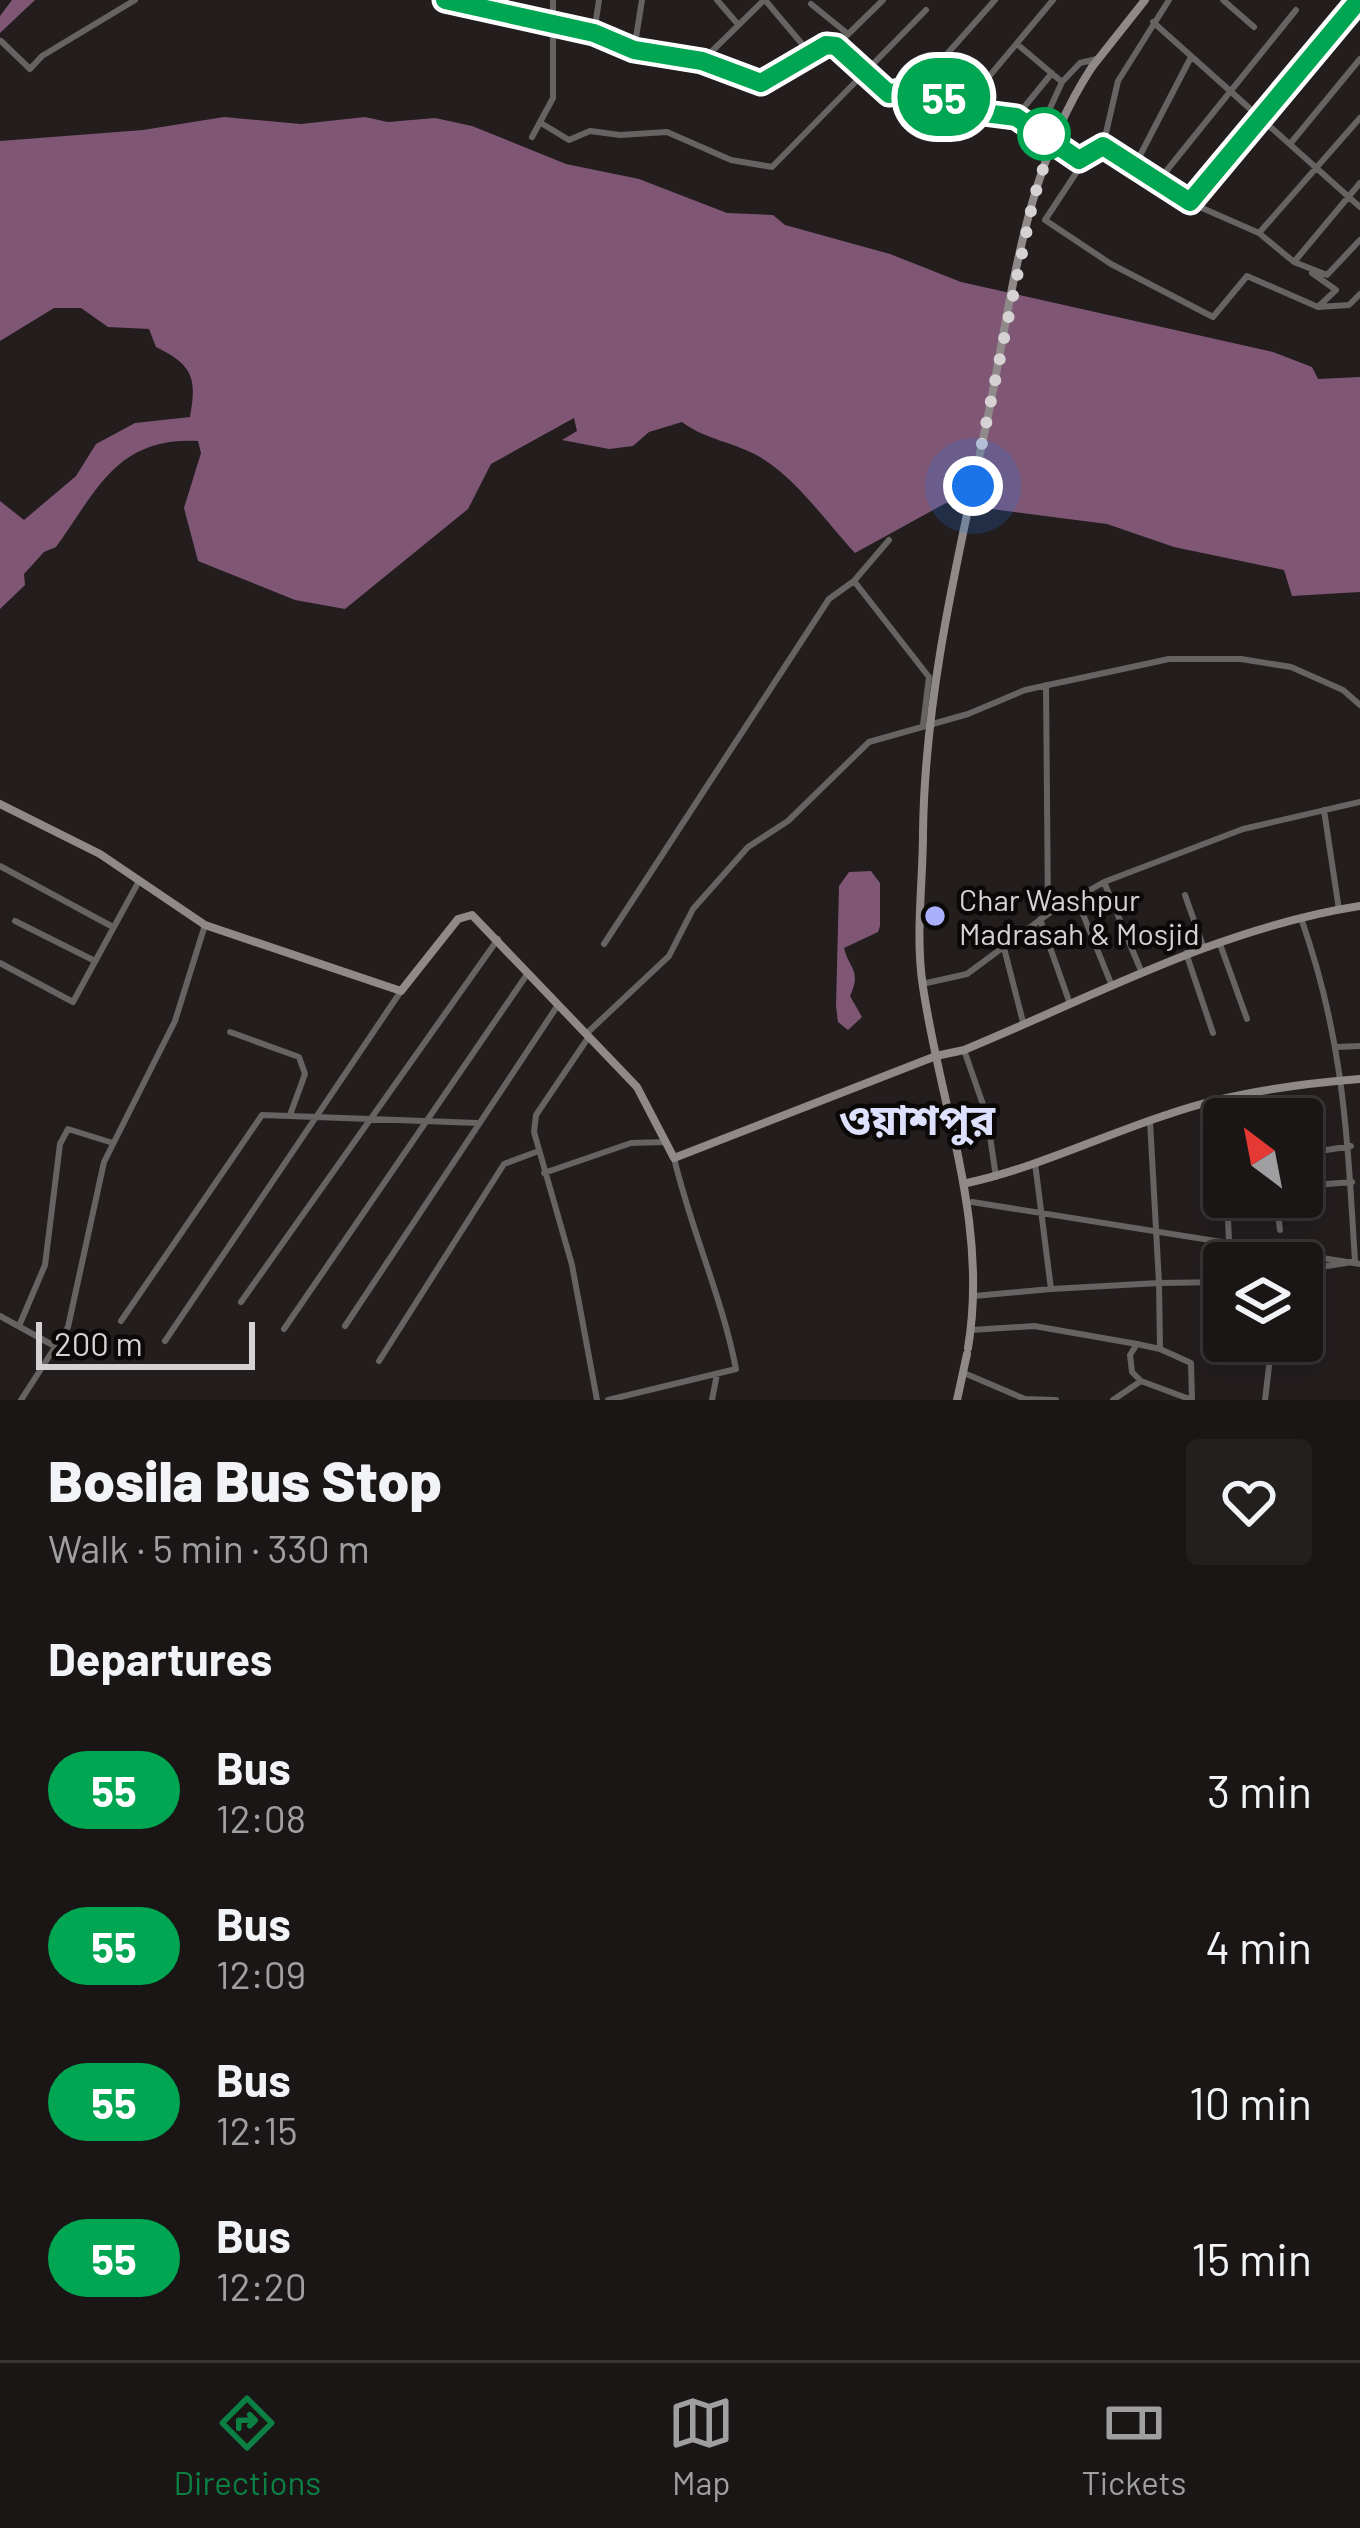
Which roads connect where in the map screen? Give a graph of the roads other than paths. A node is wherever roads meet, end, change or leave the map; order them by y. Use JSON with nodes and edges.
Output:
{"nodes":[{"id":1,"x":135,"y":0,"type":"edge"},
{"id":2,"x":447,"y":0,"type":"edge"},
{"id":3,"x":498,"y":0,"type":"edge"},
{"id":4,"x":553,"y":0,"type":"edge"},
{"id":5,"x":599,"y":0,"type":"edge"},
{"id":6,"x":642,"y":0,"type":"edge"},
{"id":7,"x":717,"y":0,"type":"edge"},
{"id":8,"x":764,"y":0,"type":"edge"},
{"id":9,"x":883,"y":0,"type":"edge"},
{"id":10,"x":995,"y":0,"type":"edge"},
{"id":11,"x":1053,"y":0,"type":"edge"},
{"id":12,"x":1145,"y":0,"type":"edge"},
{"id":13,"x":1169,"y":0,"type":"edge"},
{"id":14,"x":1222,"y":0,"type":"edge"},
{"id":15,"x":1359,"y":0,"type":"edge"},
{"id":16,"x":812,"y":4,"type":"dead end"},
{"id":17,"x":495,"y":10,"type":"junction"},
{"id":18,"x":926,"y":10,"type":"dead end"},
{"id":19,"x":1296,"y":10,"type":"dead end"},
{"id":20,"x":736,"y":22,"type":"junction"},
{"id":21,"x":1153,"y":22,"type":"junction"},
{"id":22,"x":552,"y":26,"type":"junction"},
{"id":23,"x":1254,"y":26,"type":"dead end"},
{"id":24,"x":594,"y":33,"type":"junction"},
{"id":25,"x":848,"y":34,"type":"junction"},
{"id":26,"x":1,"y":40,"type":"edge"},
{"id":27,"x":1017,"y":44,"type":"junction"},
{"id":28,"x":836,"y":46,"type":"junction"},
{"id":29,"x":634,"y":50,"type":"junction"},
{"id":30,"x":808,"y":51,"type":"junction"},
{"id":31,"x":1190,"y":58,"type":"junction"},
{"id":32,"x":1360,"y":59,"type":"edge"},
{"id":33,"x":702,"y":61,"type":"junction"},
{"id":34,"x":1095,"y":63,"type":"junction"},
{"id":35,"x":1053,"y":72,"type":"junction"},
{"id":36,"x":865,"y":75,"type":"junction"},
{"id":37,"x":1062,"y":82,"type":"junction"},
{"id":38,"x":922,"y":83,"type":"junction"},
{"id":39,"x":1230,"y":94,"type":"junction"},
{"id":40,"x":961,"y":110,"type":"junction"},
{"id":41,"x":1016,"y":117,"type":"junction"},
{"id":42,"x":1046,"y":117,"type":"dead end"},
{"id":43,"x":1360,"y":118,"type":"edge"},
{"id":44,"x":1259,"y":119,"type":"junction"},
{"id":45,"x":541,"y":123,"type":"junction"},
{"id":46,"x":532,"y":137,"type":"dead end"},
{"id":47,"x":1290,"y":144,"type":"junction"},
{"id":48,"x":1103,"y":146,"type":"junction"},
{"id":49,"x":1084,"y":161,"type":"junction"},
{"id":50,"x":1314,"y":164,"type":"junction"},
{"id":51,"x":1135,"y":165,"type":"junction"},
{"id":52,"x":1159,"y":180,"type":"junction"},
{"id":53,"x":1360,"y":183,"type":"edge"},
{"id":54,"x":1349,"y":196,"type":"junction"},
{"id":55,"x":1190,"y":202,"type":"junction"},
{"id":56,"x":1360,"y":207,"type":"edge"},
{"id":57,"x":1259,"y":233,"type":"junction"},
{"id":58,"x":1360,"y":240,"type":"edge"},
{"id":59,"x":1294,"y":262,"type":"junction"},
{"id":60,"x":1312,"y":271,"type":"junction"},
{"id":61,"x":1360,"y":294,"type":"edge"},
{"id":62,"x":1318,"y":308,"type":"junction"},
{"id":63,"x":889,"y":540,"type":"dead end"},
{"id":64,"x":854,"y":581,"type":"junction"},
{"id":65,"x":1046,"y":685,"type":"junction"},
{"id":66,"x":1360,"y":704,"type":"edge"},
{"id":67,"x":923,"y":725,"type":"junction"},
{"id":68,"x":1360,"y":802,"type":"edge"},
{"id":69,"x":1,"y":806,"type":"edge"},
{"id":70,"x":1324,"y":809,"type":"junction"},
{"id":71,"x":0,"y":866,"type":"edge"},
{"id":72,"x":139,"y":881,"type":"junction"},
{"id":73,"x":1104,"y":882,"type":"junction"},
{"id":74,"x":1185,"y":895,"type":"dead end"},
{"id":75,"x":1076,"y":897,"type":"junction"},
{"id":76,"x":1360,"y":906,"type":"edge"},
{"id":77,"x":1339,"y":910,"type":"junction"},
{"id":78,"x":1048,"y":914,"type":"junction"},
{"id":79,"x":1301,"y":916,"type":"junction"},
{"id":80,"x":1040,"y":920,"type":"junction"},
{"id":81,"x":15,"y":922,"type":"dead end"},
{"id":82,"x":205,"y":925,"type":"junction"},
{"id":83,"x":113,"y":928,"type":"junction"},
{"id":84,"x":498,"y":939,"type":"junction"},
{"id":85,"x":1219,"y":941,"type":"junction"},
{"id":86,"x":604,"y":944,"type":"dead end"},
{"id":87,"x":1203,"y":946,"type":"junction"},
{"id":88,"x":1004,"y":948,"type":"junction"},
{"id":89,"x":1186,"y":953,"type":"junction"},
{"id":90,"x":95,"y":961,"type":"junction"},
{"id":91,"x":0,"y":963,"type":"edge"},
{"id":92,"x":528,"y":973,"type":"junction"},
{"id":93,"x":1142,"y":975,"type":"junction"},
{"id":94,"x":922,"y":984,"type":"junction"},
{"id":95,"x":1112,"y":986,"type":"junction"},
{"id":96,"x":401,"y":991,"type":"junction"},
{"id":97,"x":1069,"y":1001,"type":"junction"},
{"id":98,"x":558,"y":1006,"type":"junction"},
{"id":99,"x":1247,"y":1019,"type":"dead end"},
{"id":100,"x":1024,"y":1022,"type":"junction"},
{"id":101,"x":230,"y":1032,"type":"dead end"},
{"id":102,"x":1214,"y":1034,"type":"dead end"},
{"id":103,"x":587,"y":1036,"type":"junction"},
{"id":104,"x":1360,"y":1046,"type":"edge"},
{"id":105,"x":1337,"y":1047,"type":"junction"},
{"id":106,"x":964,"y":1050,"type":"junction"},
{"id":107,"x":936,"y":1056,"type":"junction"},
{"id":108,"x":1360,"y":1079,"type":"edge"},
{"id":109,"x":1343,"y":1080,"type":"junction"},
{"id":110,"x":1235,"y":1098,"type":"edge"},
{"id":111,"x":1203,"y":1106,"type":"edge"},
{"id":112,"x":321,"y":1114,"type":"junction"},
{"id":113,"x":290,"y":1115,"type":"junction"},
{"id":114,"x":374,"y":1118,"type":"junction"},
{"id":115,"x":1150,"y":1121,"type":"junction"},
{"id":116,"x":425,"y":1123,"type":"junction"},
{"id":117,"x":478,"y":1123,"type":"junction"},
{"id":118,"x":668,"y":1142,"type":"junction"},
{"id":119,"x":112,"y":1143,"type":"junction"},
{"id":120,"x":1351,"y":1146,"type":"junction"},
{"id":121,"x":1323,"y":1151,"type":"edge"},
{"id":122,"x":537,"y":1152,"type":"junction"},
{"id":123,"x":674,"y":1158,"type":"junction"},
{"id":124,"x":1035,"y":1163,"type":"junction"},
{"id":125,"x":544,"y":1173,"type":"junction"},
{"id":126,"x":996,"y":1177,"type":"junction"},
{"id":127,"x":1353,"y":1182,"type":"junction"},
{"id":128,"x":967,"y":1183,"type":"junction"},
{"id":129,"x":1323,"y":1184,"type":"edge"},
{"id":130,"x":972,"y":1202,"type":"dead end"},
{"id":131,"x":1043,"y":1212,"type":"junction"},
{"id":132,"x":1228,"y":1218,"type":"edge"},
{"id":133,"x":1279,"y":1218,"type":"edge"},
{"id":134,"x":1157,"y":1229,"type":"junction"},
{"id":135,"x":1280,"y":1230,"type":"dead end"},
{"id":136,"x":1230,"y":1242,"type":"joint"},
{"id":137,"x":1323,"y":1257,"type":"edge"},
{"id":138,"x":1358,"y":1262,"type":"edge"},
{"id":139,"x":1323,"y":1267,"type":"edge"},
{"id":140,"x":1203,"y":1282,"type":"edge"},
{"id":141,"x":1159,"y":1283,"type":"junction"},
{"id":142,"x":1051,"y":1289,"type":"junction"},
{"id":143,"x":974,"y":1296,"type":"junction"},
{"id":144,"x":241,"y":1302,"type":"dead end"},
{"id":145,"x":0,"y":1316,"type":"edge"},
{"id":146,"x":121,"y":1321,"type":"dead end"},
{"id":147,"x":19,"y":1326,"type":"junction"},
{"id":148,"x":345,"y":1326,"type":"dead end"},
{"id":149,"x":284,"y":1329,"type":"dead end"},
{"id":150,"x":971,"y":1330,"type":"junction"},
{"id":151,"x":166,"y":1341,"type":"dead end"},
{"id":152,"x":1137,"y":1344,"type":"junction"},
{"id":153,"x":58,"y":1348,"type":"junction"},
{"id":154,"x":1160,"y":1349,"type":"junction"},
{"id":155,"x":380,"y":1360,"type":"dead end"},
{"id":156,"x":1270,"y":1362,"type":"edge"},
{"id":157,"x":964,"y":1373,"type":"junction"},
{"id":158,"x":717,"y":1374,"type":"junction"},
{"id":159,"x":1142,"y":1381,"type":"junction"},
{"id":160,"x":21,"y":1400,"type":"edge"},
{"id":161,"x":597,"y":1400,"type":"edge"},
{"id":162,"x":608,"y":1400,"type":"edge"},
{"id":163,"x":712,"y":1400,"type":"edge"},
{"id":164,"x":957,"y":1400,"type":"edge"},
{"id":165,"x":1056,"y":1400,"type":"edge"},
{"id":166,"x":1113,"y":1400,"type":"edge"},
{"id":167,"x":1192,"y":1400,"type":"edge"},
{"id":168,"x":1265,"y":1400,"type":"edge"}],
"edges":[{"from":1,"to":26,"type":"street"},
{"from":2,"to":17,"type":"street"},
{"from":3,"to":17,"type":"street"},
{"from":4,"to":22,"type":"street"},
{"from":5,"to":24,"type":"street"},
{"from":6,"to":29,"type":"street"},
{"from":7,"to":20,"type":"street"},
{"from":8,"to":20,"type":"street"},
{"from":8,"to":30,"type":"street"},
{"from":9,"to":25,"type":"street"},
{"from":10,"to":38,"type":"street"},
{"from":11,"to":27,"type":"street"},
{"from":12,"to":34,"type":"street"},
{"from":13,"to":21,"type":"street"},
{"from":14,"to":23,"type":"street"},
{"from":15,"to":44,"type":"street"},
{"from":16,"to":25,"type":"street"},
{"from":17,"to":22,"type":"street"},
{"from":18,"to":36,"type":"street"},
{"from":19,"to":39,"type":"street"},
{"from":20,"to":33,"type":"street"},
{"from":21,"to":31,"type":"street"},
{"from":21,"to":48,"type":"street"},
{"from":22,"to":24,"type":"street"},
{"from":22,"to":45,"type":"street"},
{"from":24,"to":29,"type":"street"},
{"from":25,"to":28,"type":"street"},
{"from":27,"to":35,"type":"street"},
{"from":27,"to":40,"type":"street"},
{"from":28,"to":30,"type":"street"},
{"from":28,"to":36,"type":"street"},
{"from":29,"to":33,"type":"street"},
{"from":30,"to":33,"type":"street"},
{"from":31,"to":39,"type":"street"},
{"from":31,"to":51,"type":"street"},
{"from":32,"to":47,"type":"street"},
{"from":34,"to":37,"type":"street"},
{"from":34,"to":94,"type":"street","bridge":true},
{"from":35,"to":37,"type":"street"},
{"from":35,"to":41,"type":"street"},
{"from":36,"to":38,"type":"street"},
{"from":36,"to":45,"type":"street"},
{"from":37,"to":42,"type":"street"},
{"from":38,"to":40,"type":"street"},
{"from":39,"to":44,"type":"street"},
{"from":39,"to":52,"type":"street"},
{"from":40,"to":41,"type":"street"},
{"from":41,"to":49,"type":"street"},
{"from":43,"to":50,"type":"street"},
{"from":44,"to":47,"type":"street"},
{"from":44,"to":55,"type":"street"},
{"from":45,"to":46,"type":"street"},
{"from":47,"to":50,"type":"street"},
{"from":48,"to":49,"type":"street"},
{"from":48,"to":51,"type":"street"},
{"from":49,"to":62,"type":"street"},
{"from":50,"to":54,"type":"street"},
{"from":50,"to":57,"type":"street"},
{"from":51,"to":52,"type":"street"},
{"from":52,"to":55,"type":"street"},
{"from":53,"to":54,"type":"street"},
{"from":54,"to":56,"type":"street"},
{"from":54,"to":59,"type":"street"},
{"from":55,"to":57,"type":"street"},
{"from":57,"to":59,"type":"street"},
{"from":58,"to":60,"type":"street"},
{"from":59,"to":60,"type":"street"},
{"from":60,"to":62,"type":"street"},
{"from":61,"to":62,"type":"street"},
{"from":63,"to":64,"type":"street"},
{"from":64,"to":67,"type":"street"},
{"from":64,"to":86,"type":"street"},
{"from":65,"to":66,"type":"street"},
{"from":65,"to":67,"type":"street"},
{"from":65,"to":78,"type":"street"},
{"from":67,"to":103,"type":"street"},
{"from":68,"to":70,"type":"street"},
{"from":69,"to":72,"type":"street"},
{"from":70,"to":73,"type":"street"},
{"from":70,"to":77,"type":"street"},
{"from":71,"to":83,"type":"street"},
{"from":72,"to":82,"type":"street"},
{"from":72,"to":83,"type":"street"},
{"from":73,"to":75,"type":"street"},
{"from":73,"to":93,"type":"street"},
{"from":74,"to":87,"type":"street"},
{"from":75,"to":78,"type":"street"},
{"from":75,"to":95,"type":"street"},
{"from":76,"to":77,"type":"street"},
{"from":77,"to":79,"type":"street"},
{"from":78,"to":80,"type":"street"},
{"from":79,"to":85,"type":"street"},
{"from":79,"to":105,"type":"street"},
{"from":80,"to":88,"type":"street"},
{"from":80,"to":97,"type":"street"},
{"from":81,"to":90,"type":"street"},
{"from":82,"to":96,"type":"street"},
{"from":82,"to":119,"type":"street"},
{"from":83,"to":90,"type":"street"},
{"from":84,"to":92,"type":"street"},
{"from":84,"to":96,"type":"street"},
{"from":84,"to":114,"type":"street"},
{"from":85,"to":87,"type":"street"},
{"from":85,"to":99,"type":"street"},
{"from":87,"to":89,"type":"street"},
{"from":88,"to":94,"type":"street"},
{"from":88,"to":100,"type":"street"},
{"from":89,"to":93,"type":"street"},
{"from":89,"to":102,"type":"street"},
{"from":90,"to":91,"type":"street"},
{"from":92,"to":98,"type":"street"},
{"from":92,"to":116,"type":"street"},
{"from":93,"to":95,"type":"street"},
{"from":94,"to":107,"type":"street"},
{"from":95,"to":97,"type":"street"},
{"from":96,"to":112,"type":"street"},
{"from":97,"to":100,"type":"street"},
{"from":98,"to":103,"type":"street"},
{"from":98,"to":117,"type":"street"},
{"from":100,"to":106,"type":"street"},
{"from":101,"to":113,"type":"street"},
{"from":103,"to":118,"type":"street"},
{"from":103,"to":122,"type":"street"},
{"from":104,"to":105,"type":"street"},
{"from":105,"to":109,"type":"street"},
{"from":106,"to":107,"type":"street"},
{"from":106,"to":126,"type":"street"},
{"from":107,"to":123,"type":"street"},
{"from":107,"to":128,"type":"street"},
{"from":108,"to":109,"type":"street"},
{"from":109,"to":110,"type":"street"},
{"from":109,"to":120,"type":"street"},
{"from":111,"to":115,"type":"street"},
{"from":112,"to":113,"type":"street"},
{"from":112,"to":114,"type":"street"},
{"from":112,"to":151,"type":"street"},
{"from":113,"to":146,"type":"street"},
{"from":114,"to":116,"type":"street"},
{"from":114,"to":144,"type":"street"},
{"from":115,"to":124,"type":"street"},
{"from":115,"to":134,"type":"street"},
{"from":116,"to":117,"type":"street"},
{"from":116,"to":149,"type":"street"},
{"from":117,"to":148,"type":"street"},
{"from":118,"to":123,"type":"street"},
{"from":118,"to":125,"type":"street"},
{"from":119,"to":147,"type":"street"},
{"from":119,"to":153,"type":"street"},
{"from":120,"to":121,"type":"street"},
{"from":120,"to":127,"type":"street"},
{"from":122,"to":125,"type":"street"},
{"from":122,"to":155,"type":"street"},
{"from":123,"to":158,"type":"street"},
{"from":124,"to":126,"type":"street"},
{"from":124,"to":131,"type":"street"},
{"from":125,"to":161,"type":"street"},
{"from":126,"to":128,"type":"street"},
{"from":127,"to":129,"type":"street"},
{"from":127,"to":138,"type":"street"},
{"from":128,"to":143,"type":"street"},
{"from":130,"to":131,"type":"street"},
{"from":131,"to":134,"type":"street"},
{"from":131,"to":142,"type":"street"},
{"from":132,"to":136,"type":"street"},
{"from":133,"to":135,"type":"street"},
{"from":134,"to":136,"type":"street"},
{"from":134,"to":141,"type":"street"},
{"from":137,"to":138,"type":"street"},
{"from":138,"to":139,"type":"street"},
{"from":140,"to":141,"type":"street"},
{"from":141,"to":142,"type":"street"},
{"from":141,"to":154,"type":"street"},
{"from":142,"to":143,"type":"street"},
{"from":143,"to":150,"type":"street"},
{"from":145,"to":147,"type":"street"},
{"from":147,"to":153,"type":"street"},
{"from":150,"to":152,"type":"street"},
{"from":150,"to":157,"type":"street"},
{"from":152,"to":154,"type":"street"},
{"from":152,"to":159,"type":"street"},
{"from":153,"to":160,"type":"street"},
{"from":154,"to":167,"type":"street"},
{"from":156,"to":168,"type":"street"},
{"from":157,"to":164,"type":"street"},
{"from":157,"to":165,"type":"street"},
{"from":158,"to":162,"type":"street"},
{"from":158,"to":163,"type":"street"},
{"from":159,"to":166,"type":"street"},
{"from":159,"to":167,"type":"street"}]}
